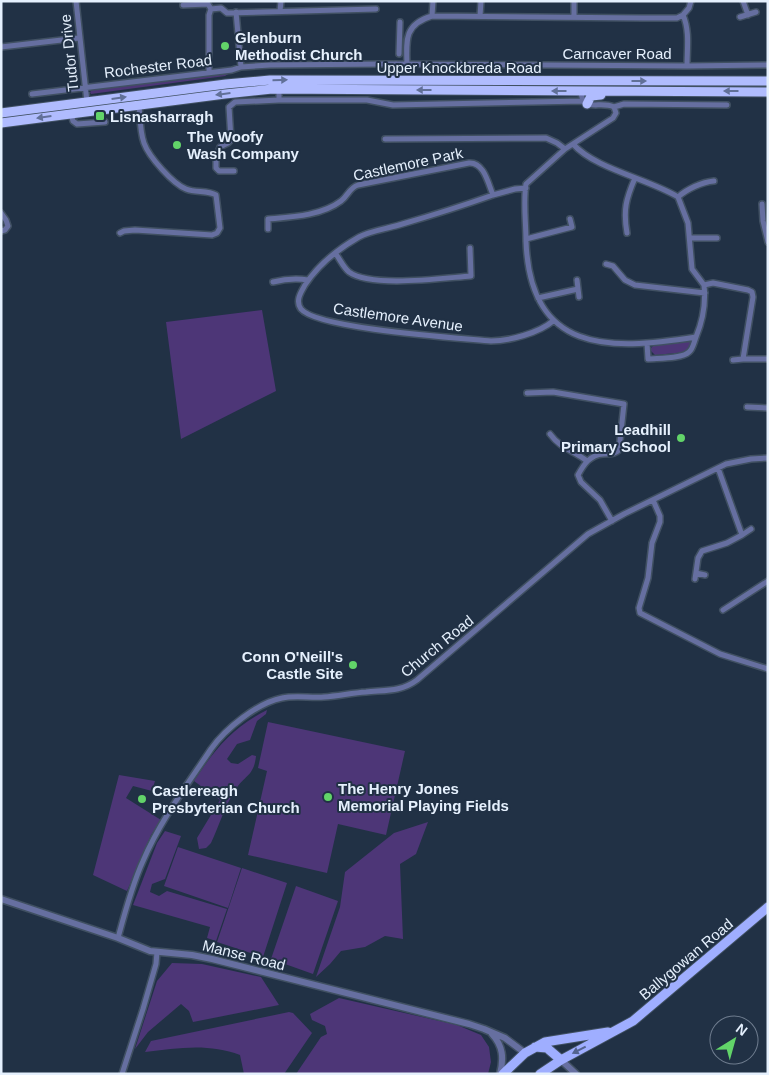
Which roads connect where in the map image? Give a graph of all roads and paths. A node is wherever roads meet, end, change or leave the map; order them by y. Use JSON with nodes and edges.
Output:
{"nodes":[{"id":1,"x":76,"y":1,"type":"edge"},
{"id":2,"x":221,"y":1,"type":"edge"},
{"id":3,"x":280,"y":1,"type":"edge"},
{"id":4,"x":433,"y":1,"type":"edge"},
{"id":5,"x":481,"y":1,"type":"edge"},
{"id":6,"x":574,"y":1,"type":"edge"},
{"id":7,"x":691,"y":1,"type":"edge"},
{"id":8,"x":743,"y":1,"type":"edge"},
{"id":9,"x":183,"y":5,"type":"dead end"},
{"id":10,"x":221,"y":8,"type":"junction"},
{"id":11,"x":211,"y":9,"type":"junction"},
{"id":12,"x":376,"y":9,"type":"dead end"},
{"id":13,"x":280,"y":10,"type":"junction"},
{"id":14,"x":236,"y":12,"type":"junction"},
{"id":15,"x":756,"y":12,"type":"dead end"},
{"id":16,"x":683,"y":15,"type":"junction"},
{"id":17,"x":748,"y":15,"type":"junction"},
{"id":18,"x":432,"y":16,"type":"junction"},
{"id":19,"x":480,"y":16,"type":"junction"},
{"id":20,"x":574,"y":17,"type":"junction"},
{"id":21,"x":740,"y":17,"type":"dead end"},
{"id":22,"x":400,"y":22,"type":"dead end"},
{"id":23,"x":79,"y":38,"type":"junction"},
{"id":24,"x":400,"y":43,"type":"junction"},
{"id":25,"x":407,"y":44,"type":"junction"},
{"id":26,"x":1,"y":47,"type":"edge"},
{"id":27,"x":399,"y":54,"type":"dead end"},
{"id":28,"x":407,"y":64,"type":"junction"},
{"id":29,"x":768,"y":65,"type":"edge"},
{"id":30,"x":686,"y":66,"type":"junction"},
{"id":31,"x":241,"y":67,"type":"junction"},
{"id":32,"x":209,"y":72,"type":"junction"},
{"id":33,"x":396,"y":72,"type":"junction"},
{"id":34,"x":768,"y":76,"type":"edge"},
{"id":35,"x":768,"y":81,"type":"edge"},
{"id":36,"x":581,"y":86,"type":"junction"},
{"id":37,"x":685,"y":86,"type":"junction"},
{"id":38,"x":279,"y":89,"type":"junction"},
{"id":39,"x":396,"y":90,"type":"junction"},
{"id":40,"x":768,"y":92,"type":"edge"},
{"id":41,"x":32,"y":94,"type":"dead end"},
{"id":42,"x":86,"y":95,"type":"junction"},
{"id":43,"x":279,"y":100,"type":"junction"},
{"id":44,"x":585,"y":102,"type":"junction"},
{"id":45,"x":139,"y":105,"type":"junction"},
{"id":46,"x":727,"y":105,"type":"dead end"},
{"id":47,"x":614,"y":107,"type":"junction"},
{"id":48,"x":1,"y":113,"type":"edge"},
{"id":49,"x":71,"y":114,"type":"junction"},
{"id":50,"x":105,"y":122,"type":"dead end"},
{"id":51,"x":1,"y":123,"type":"edge"},
{"id":52,"x":385,"y":139,"type":"dead end"},
{"id":53,"x":214,"y":144,"type":"dead end"},
{"id":54,"x":573,"y":144,"type":"junction"},
{"id":55,"x":220,"y":147,"type":"junction"},
{"id":56,"x":564,"y":150,"type":"junction"},
{"id":57,"x":234,"y":170,"type":"dead end"},
{"id":58,"x":635,"y":178,"type":"junction"},
{"id":59,"x":714,"y":181,"type":"dead end"},
{"id":60,"x":526,"y":188,"type":"junction"},
{"id":61,"x":493,"y":195,"type":"junction"},
{"id":62,"x":678,"y":197,"type":"junction"},
{"id":63,"x":762,"y":204,"type":"dead end"},
{"id":64,"x":1,"y":213,"type":"edge"},
{"id":65,"x":570,"y":220,"type":"dead end"},
{"id":66,"x":572,"y":227,"type":"junction"},
{"id":67,"x":268,"y":229,"type":"dead end"},
{"id":68,"x":1,"y":231,"type":"edge"},
{"id":69,"x":120,"y":233,"type":"dead end"},
{"id":70,"x":573,"y":234,"type":"dead end"},
{"id":71,"x":627,"y":234,"type":"dead end"},
{"id":72,"x":690,"y":238,"type":"junction"},
{"id":73,"x":717,"y":238,"type":"dead end"},
{"id":74,"x":526,"y":239,"type":"junction"},
{"id":75,"x":768,"y":242,"type":"edge"},
{"id":76,"x":470,"y":248,"type":"dead end"},
{"id":77,"x":335,"y":253,"type":"junction"},
{"id":78,"x":606,"y":264,"type":"dead end"},
{"id":79,"x":308,"y":280,"type":"junction"},
{"id":80,"x":576,"y":280,"type":"dead end"},
{"id":81,"x":274,"y":282,"type":"dead end"},
{"id":82,"x":704,"y":285,"type":"junction"},
{"id":83,"x":578,"y":289,"type":"junction"},
{"id":84,"x":705,"y":293,"type":"junction"},
{"id":85,"x":579,"y":297,"type":"dead end"},
{"id":86,"x":538,"y":298,"type":"junction"},
{"id":87,"x":553,"y":321,"type":"junction"},
{"id":88,"x":696,"y":337,"type":"junction"},
{"id":89,"x":647,"y":344,"type":"junction"},
{"id":90,"x":768,"y":358,"type":"edge"},
{"id":91,"x":743,"y":359,"type":"junction"},
{"id":92,"x":733,"y":360,"type":"dead end"},
{"id":93,"x":527,"y":393,"type":"dead end"},
{"id":94,"x":748,"y":406,"type":"dead end"},
{"id":95,"x":768,"y":408,"type":"edge"},
{"id":96,"x":550,"y":434,"type":"dead end"},
{"id":97,"x":768,"y":458,"type":"edge"},
{"id":98,"x":587,"y":461,"type":"junction"},
{"id":99,"x":718,"y":468,"type":"junction"},
{"id":100,"x":653,"y":500,"type":"junction"},
{"id":101,"x":612,"y":521,"type":"junction"},
{"id":102,"x":751,"y":529,"type":"dead end"},
{"id":103,"x":742,"y":534,"type":"junction"},
{"id":104,"x":705,"y":575,"type":"dead end"},
{"id":105,"x":768,"y":580,"type":"edge"},
{"id":106,"x":723,"y":610,"type":"dead end"},
{"id":107,"x":768,"y":669,"type":"edge"},
{"id":108,"x":1,"y":899,"type":"edge"},
{"id":109,"x":768,"y":907,"type":"edge"},
{"id":110,"x":118,"y":938,"type":"junction"},
{"id":111,"x":157,"y":952,"type":"junction"},
{"id":112,"x":484,"y":1028,"type":"junction"},
{"id":113,"x":619,"y":1028,"type":"junction"},
{"id":114,"x":535,"y":1047,"type":"junction"},
{"id":115,"x":525,"y":1053,"type":"junction"},
{"id":116,"x":557,"y":1062,"type":"junction"},
{"id":117,"x":574,"y":1072,"type":"edge"},
{"id":118,"x":122,"y":1074,"type":"edge"},
{"id":119,"x":502,"y":1074,"type":"edge"},
{"id":120,"x":540,"y":1074,"type":"edge"}],
"edges":[{"from":1,"to":23,"type":"street","name":"Tudor Drive"},
{"from":2,"to":10,"type":"street"},
{"from":3,"to":13,"type":"street"},
{"from":4,"to":18,"type":"street"},
{"from":5,"to":19,"type":"street"},
{"from":6,"to":20,"type":"street"},
{"from":7,"to":16,"type":"street"},
{"from":8,"to":17,"type":"street"},
{"from":9,"to":11,"type":"street"},
{"from":10,"to":11,"type":"street"},
{"from":10,"to":14,"type":"street"},
{"from":11,"to":32,"type":"street"},
{"from":12,"to":13,"type":"street"},
{"from":13,"to":14,"type":"street"},
{"from":14,"to":31,"type":"street"},
{"from":15,"to":17,"type":"street"},
{"from":16,"to":20,"type":"street"},
{"from":16,"to":30,"type":"street"},
{"from":17,"to":21,"type":"street"},
{"from":18,"to":19,"type":"street"},
{"from":18,"to":25,"type":"street"},
{"from":19,"to":20,"type":"street"},
{"from":22,"to":24,"type":"street"},
{"from":23,"to":26,"type":"street"},
{"from":23,"to":42,"type":"street","name":"Tudor Drive"},
{"from":24,"to":25,"type":"street"},
{"from":24,"to":27,"type":"street"},
{"from":25,"to":28,"type":"street"},
{"from":28,"to":30,"type":"street","name":"Carncaver Road"},
{"from":28,"to":33,"type":"street","name":"Rochester Road"},
{"from":29,"to":30,"type":"street","name":"Carncaver Road"},
{"from":31,"to":32,"type":"street","name":"Rochester Road"},
{"from":31,"to":33,"type":"street","name":"Rochester Road"},
{"from":32,"to":42,"type":"street","name":"Rochester Road"},
{"from":33,"to":36,"type":"highway","name":"Upper Knockbreda Road"},
{"from":33,"to":39,"type":"street"},
{"from":42,"to":33,"type":"highway","name":"Upper Knockbreda Road","one_way":true},
{"from":34,"to":37,"type":"highway"},
{"from":35,"to":37,"type":"highway","name":"Upper Knockbreda Road"},
{"from":36,"to":37,"type":"highway","name":"Upper Knockbreda Road"},
{"from":36,"to":39,"type":"highway","name":"Upper Knockbreda Road","one_way":true},
{"from":36,"to":44,"type":"street"},
{"from":40,"to":37,"type":"highway","name":"Upper Knockbreda Road","one_way":true},
{"from":37,"to":44,"type":"highway"},
{"from":38,"to":39,"type":"highway","name":"Upper Knockbreda Road"},
{"from":38,"to":43,"type":"street"},
{"from":38,"to":45,"type":"highway","name":"Upper Knockbreda Road","one_way":true},
{"from":41,"to":42,"type":"street","name":"Rochester Road"},
{"from":42,"to":48,"type":"highway","name":"Upper Knockbreda Road"},
{"from":43,"to":44,"type":"street"},
{"from":43,"to":55,"type":"street"},
{"from":44,"to":47,"type":"street"},
{"from":45,"to":49,"type":"highway","name":"Upper Knockbreda Road"},
{"from":45,"to":69,"type":"street"},
{"from":46,"to":47,"type":"street"},
{"from":47,"to":54,"type":"street"},
{"from":49,"to":50,"type":"street"},
{"from":49,"to":51,"type":"highway","name":"Upper Knockbreda Road","one_way":true},
{"from":52,"to":56,"type":"street"},
{"from":53,"to":55,"type":"street"},
{"from":54,"to":56,"type":"street"},
{"from":54,"to":58,"type":"street"},
{"from":55,"to":57,"type":"street"},
{"from":56,"to":60,"type":"street"},
{"from":58,"to":62,"type":"street"},
{"from":58,"to":71,"type":"street"},
{"from":59,"to":62,"type":"street"},
{"from":60,"to":61,"type":"street","name":"Castlemore Avenue"},
{"from":60,"to":74,"type":"street"},
{"from":61,"to":67,"type":"street","name":"Castlemore Park"},
{"from":61,"to":77,"type":"street","name":"Castlemore Avenue"},
{"from":62,"to":72,"type":"street"},
{"from":63,"to":75,"type":"street"},
{"from":64,"to":68,"type":"street"},
{"from":65,"to":66,"type":"street"},
{"from":66,"to":70,"type":"street"},
{"from":66,"to":74,"type":"street"},
{"from":72,"to":73,"type":"street"},
{"from":72,"to":82,"type":"street"},
{"from":74,"to":86,"type":"street"},
{"from":76,"to":77,"type":"street"},
{"from":77,"to":79,"type":"street","name":"Castlemore Avenue"},
{"from":78,"to":84,"type":"street"},
{"from":79,"to":81,"type":"street"},
{"from":79,"to":87,"type":"street","name":"Castlemore Avenue"},
{"from":80,"to":83,"type":"street"},
{"from":82,"to":84,"type":"street"},
{"from":82,"to":91,"type":"street"},
{"from":83,"to":85,"type":"street"},
{"from":83,"to":86,"type":"street"},
{"from":84,"to":88,"type":"street"},
{"from":86,"to":87,"type":"street"},
{"from":87,"to":89,"type":"street"},
{"from":88,"to":89,"type":"street"},
{"from":88,"to":89,"type":"street"},
{"from":90,"to":91,"type":"street"},
{"from":91,"to":92,"type":"street"},
{"from":93,"to":98,"type":"street"},
{"from":94,"to":95,"type":"street"},
{"from":96,"to":98,"type":"street"},
{"from":97,"to":99,"type":"street","name":"Church Road"},
{"from":98,"to":101,"type":"street"},
{"from":99,"to":100,"type":"street","name":"Church Road"},
{"from":99,"to":103,"type":"street"},
{"from":100,"to":101,"type":"street","name":"Church Road"},
{"from":100,"to":107,"type":"street"},
{"from":101,"to":110,"type":"street","name":"Church Road"},
{"from":102,"to":103,"type":"street"},
{"from":103,"to":104,"type":"street"},
{"from":105,"to":106,"type":"street"},
{"from":108,"to":110,"type":"street","name":"Manse Road"},
{"from":109,"to":113,"type":"main road","name":"Ballygowan Road"},
{"from":110,"to":111,"type":"street","name":"Manse Road"},
{"from":111,"to":112,"type":"street","name":"Manse Road"},
{"from":111,"to":118,"type":"street"},
{"from":112,"to":115,"type":"street","name":"Manse Road"},
{"from":112,"to":119,"type":"street"},
{"from":113,"to":114,"type":"main road","name":"Ballygowan Road"},
{"from":113,"to":116,"type":"main road","name":"Ballygowan Road","one_way":true},
{"from":114,"to":115,"type":"main road","name":"Ballygowan Road"},
{"from":114,"to":116,"type":"main road"},
{"from":115,"to":119,"type":"main road","name":"Ballygowan Road"},
{"from":116,"to":117,"type":"street"},
{"from":116,"to":120,"type":"main road","name":"Ballygowan Road"}]}
